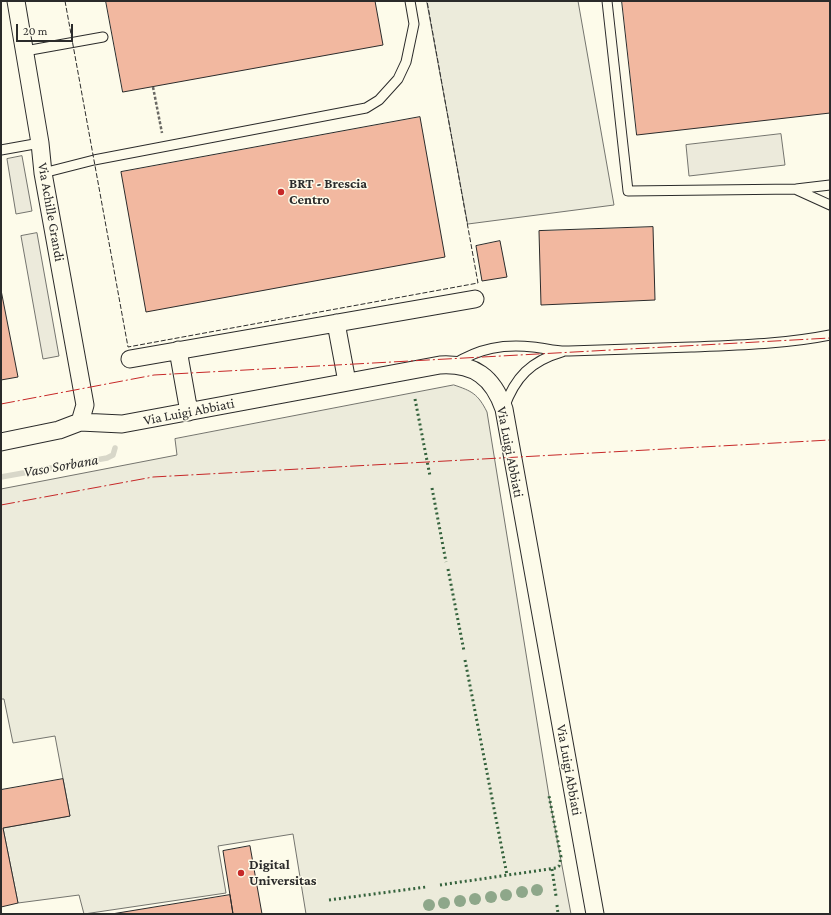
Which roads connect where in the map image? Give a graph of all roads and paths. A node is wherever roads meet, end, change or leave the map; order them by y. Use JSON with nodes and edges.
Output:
{"nodes":[{"id":1,"x":16,"y":1,"type":"edge"},
{"id":2,"x":410,"y":1,"type":"edge"},
{"id":3,"x":608,"y":1,"type":"edge"},
{"id":4,"x":103,"y":38,"type":"dead end"},
{"id":5,"x":25,"y":51,"type":"junction"},
{"id":6,"x":153,"y":87,"type":"dead end"},
{"id":7,"x":40,"y":143,"type":"junction"},
{"id":8,"x":165,"y":146,"type":"junction"},
{"id":9,"x":1,"y":150,"type":"edge"},
{"id":10,"x":43,"y":172,"type":"junction"},
{"id":11,"x":830,"y":185,"type":"edge"},
{"id":12,"x":796,"y":189,"type":"junction"},
{"id":13,"x":830,"y":205,"type":"edge"},
{"id":14,"x":475,"y":299,"type":"dead end"},
{"id":15,"x":336,"y":323,"type":"junction"},
{"id":16,"x":830,"y":335,"type":"edge"},
{"id":17,"x":178,"y":350,"type":"junction"},
{"id":18,"x":566,"y":351,"type":"junction"},
{"id":19,"x":130,"y":359,"type":"dead end"},
{"id":20,"x":452,"y":365,"type":"junction"},
{"id":21,"x":347,"y":382,"type":"junction"},
{"id":22,"x":504,"y":409,"type":"junction"},
{"id":23,"x":189,"y":412,"type":"junction"},
{"id":24,"x":80,"y":422,"type":"junction"},
{"id":25,"x":1,"y":442,"type":"edge"},
{"id":26,"x":595,"y":914,"type":"edge"}],
"edges":[{"from":1,"to":5,"type":"street","name":"Via Achille Grandi"},
{"from":2,"to":8,"type":"lane"},
{"from":3,"to":12,"type":"lane"},
{"from":4,"to":5,"type":"lane"},
{"from":5,"to":7,"type":"street","name":"Via Achille Grandi"},
{"from":6,"to":8,"type":"path"},
{"from":7,"to":9,"type":"lane"},
{"from":7,"to":10,"type":"street","name":"Via Achille Grandi"},
{"from":8,"to":10,"type":"lane"},
{"from":10,"to":24,"type":"street","name":"Via Achille Grandi"},
{"from":11,"to":12,"type":"lane"},
{"from":12,"to":13,"type":"lane"},
{"from":14,"to":15,"type":"street"},
{"from":15,"to":17,"type":"street"},
{"from":15,"to":21,"type":"street"},
{"from":16,"to":18,"type":"lane"},
{"from":17,"to":19,"type":"street"},
{"from":17,"to":23,"type":"street"},
{"from":18,"to":20,"type":"lane"},
{"from":18,"to":22,"type":"lane"},
{"from":20,"to":21,"type":"street","name":"Via Luigi Abbiati"},
{"from":20,"to":22,"type":"street","name":"Via Luigi Abbiati"},
{"from":21,"to":23,"type":"street","name":"Via Luigi Abbiati"},
{"from":22,"to":26,"type":"street","name":"Via Luigi Abbiati"},
{"from":23,"to":24,"type":"street","name":"Via Luigi Abbiati"},
{"from":24,"to":25,"type":"street"}]}
